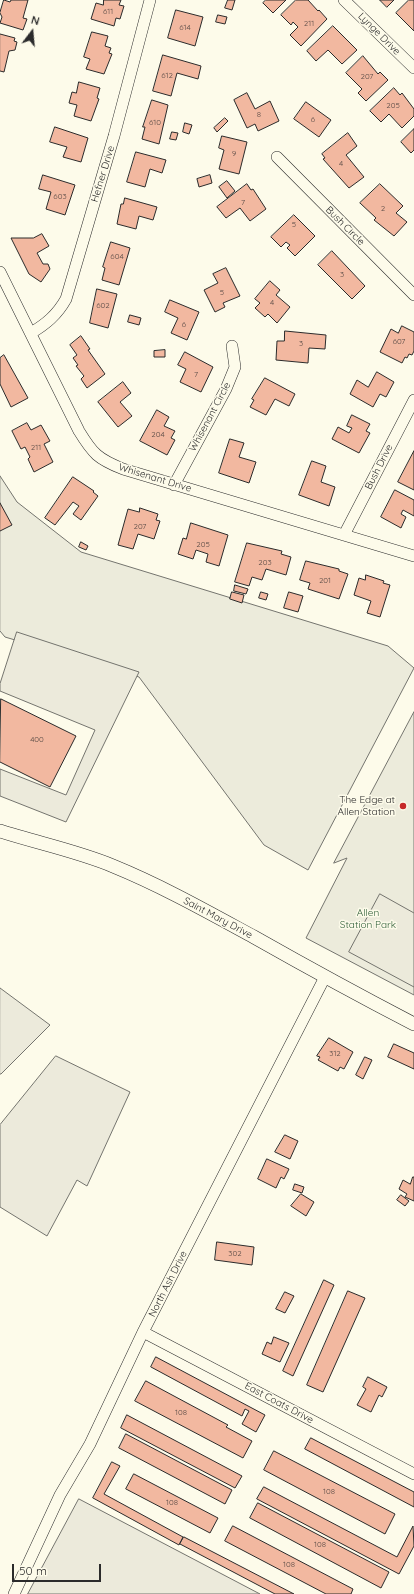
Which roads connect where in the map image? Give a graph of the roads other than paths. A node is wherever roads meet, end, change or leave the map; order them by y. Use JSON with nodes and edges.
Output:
{"nodes":[{"id":1,"x":150,"y":0,"type":"edge"},
{"id":2,"x":344,"y":0,"type":"edge"},
{"id":3,"x":414,"y":68,"type":"edge"},
{"id":4,"x":277,"y":157,"type":"dead end"},
{"id":5,"x":0,"y":272,"type":"edge"},
{"id":6,"x":414,"y":296,"type":"edge"},
{"id":7,"x":31,"y":333,"type":"junction"},
{"id":8,"x":232,"y":346,"type":"dead end"},
{"id":9,"x":414,"y":400,"type":"edge"},
{"id":10,"x":174,"y":485,"type":"junction"},
{"id":11,"x":344,"y":535,"type":"junction"},
{"id":12,"x":414,"y":556,"type":"edge"},
{"id":13,"x":4,"y":834,"type":"edge"},
{"id":14,"x":325,"y":977,"type":"junction"},
{"id":15,"x":414,"y":1024,"type":"edge"},
{"id":16,"x":143,"y":1332,"type":"junction"},
{"id":17,"x":414,"y":1474,"type":"edge"},
{"id":18,"x":14,"y":1594,"type":"edge"}],
"edges":[{"from":1,"to":7,"type":"street","name":"Hefner Drive"},
{"from":2,"to":3,"type":"street","name":"Lynge Drive"},
{"from":4,"to":6,"type":"street","name":"Bush Circle"},
{"from":5,"to":7,"type":"street","name":"Whisenant Drive"},
{"from":7,"to":10,"type":"street","name":"Whisenant Drive"},
{"from":8,"to":10,"type":"street","name":"Whisenant Circle"},
{"from":9,"to":11,"type":"street","name":"Bush Drive"},
{"from":10,"to":11,"type":"street","name":"Whisenant Drive"},
{"from":11,"to":12,"type":"street","name":"Whisenant Drive"},
{"from":13,"to":14,"type":"street","name":"Saint Mary Drive"},
{"from":14,"to":15,"type":"street","name":"Saint Mary Drive"},
{"from":14,"to":16,"type":"street","name":"North Ash Drive"},
{"from":16,"to":17,"type":"street","name":"East Coats Drive"},
{"from":16,"to":18,"type":"street","name":"North Ash Drive"}]}
